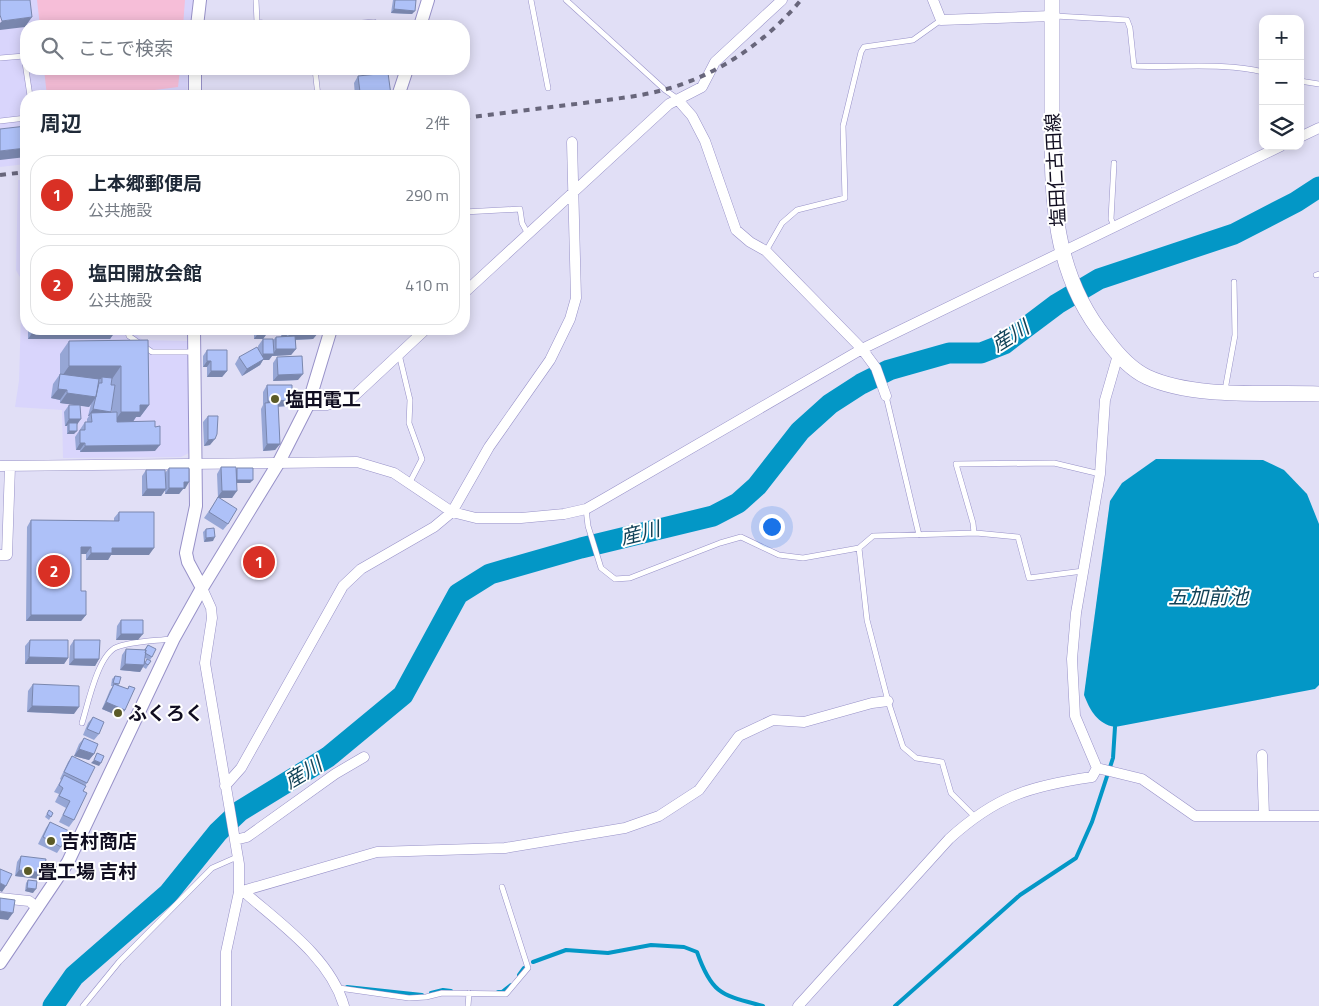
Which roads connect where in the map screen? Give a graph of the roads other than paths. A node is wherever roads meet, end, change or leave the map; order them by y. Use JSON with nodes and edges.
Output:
{"nodes":[{"id":1,"x":200,"y":0,"type":"edge"},
{"id":2,"x":256,"y":0,"type":"edge"},
{"id":3,"x":428,"y":0,"type":"edge"},
{"id":4,"x":531,"y":0,"type":"edge"},
{"id":5,"x":566,"y":0,"type":"edge"},
{"id":6,"x":782,"y":0,"type":"edge"},
{"id":7,"x":933,"y":0,"type":"edge"},
{"id":8,"x":1052,"y":0,"type":"edge"},
{"id":9,"x":1052,"y":16,"type":"junction"},
{"id":10,"x":198,"y":20,"type":"edge"},
{"id":11,"x":257,"y":20,"type":"edge"},
{"id":12,"x":422,"y":20,"type":"edge"},
{"id":13,"x":941,"y":20,"type":"junction"},
{"id":14,"x":20,"y":56,"type":"edge"},
{"id":15,"x":0,"y":58,"type":"edge"},
{"id":16,"x":1259,"y":72,"type":"edge"},
{"id":17,"x":27,"y":75,"type":"edge"},
{"id":18,"x":194,"y":75,"type":"edge"},
{"id":19,"x":316,"y":75,"type":"edge"},
{"id":20,"x":405,"y":75,"type":"edge"},
{"id":21,"x":1304,"y":82,"type":"edge"},
{"id":22,"x":1319,"y":84,"type":"edge"},
{"id":23,"x":548,"y":88,"type":"dead end"},
{"id":24,"x":29,"y":90,"type":"edge"},
{"id":25,"x":193,"y":90,"type":"edge"},
{"id":26,"x":317,"y":90,"type":"edge"},
{"id":27,"x":400,"y":90,"type":"edge"},
{"id":28,"x":678,"y":100,"type":"junction"},
{"id":29,"x":20,"y":119,"type":"edge"},
{"id":30,"x":0,"y":121,"type":"edge"},
{"id":31,"x":1319,"y":128,"type":"edge"},
{"id":32,"x":1304,"y":135,"type":"edge"},
{"id":33,"x":572,"y":142,"type":"dead end"},
{"id":34,"x":1273,"y":150,"type":"edge"},
{"id":35,"x":1114,"y":163,"type":"dead end"},
{"id":36,"x":574,"y":191,"type":"junction"},
{"id":37,"x":470,"y":212,"type":"edge"},
{"id":38,"x":1114,"y":226,"type":"junction"},
{"id":39,"x":528,"y":234,"type":"junction"},
{"id":40,"x":766,"y":251,"type":"junction"},
{"id":41,"x":1063,"y":253,"type":"junction"},
{"id":42,"x":1234,"y":282,"type":"dead end"},
{"id":43,"x":470,"y":287,"type":"edge"},
{"id":44,"x":129,"y":335,"type":"edge"},
{"id":45,"x":194,"y":335,"type":"edge"},
{"id":46,"x":328,"y":335,"type":"edge"},
{"id":47,"x":420,"y":335,"type":"edge"},
{"id":48,"x":862,"y":349,"type":"junction"},
{"id":49,"x":194,"y":352,"type":"junction"},
{"id":50,"x":399,"y":354,"type":"junction"},
{"id":51,"x":1118,"y":355,"type":"junction"},
{"id":52,"x":1225,"y":391,"type":"junction"},
{"id":53,"x":1319,"y":394,"type":"edge"},
{"id":54,"x":886,"y":396,"type":"joint"},
{"id":55,"x":308,"y":405,"type":"junction"},
{"id":56,"x":279,"y":462,"type":"junction"},
{"id":57,"x":194,"y":464,"type":"junction"},
{"id":58,"x":5,"y":466,"type":"edge"},
{"id":59,"x":1100,"y":474,"type":"junction"},
{"id":60,"x":410,"y":482,"type":"junction"},
{"id":61,"x":586,"y":508,"type":"junction"},
{"id":62,"x":452,"y":512,"type":"junction"},
{"id":63,"x":974,"y":533,"type":"junction"},
{"id":64,"x":918,"y":535,"type":"junction"},
{"id":65,"x":859,"y":548,"type":"junction"},
{"id":66,"x":0,"y":555,"type":"edge"},
{"id":67,"x":1083,"y":571,"type":"junction"},
{"id":68,"x":202,"y":588,"type":"junction"},
{"id":69,"x":174,"y":638,"type":"junction"},
{"id":70,"x":888,"y":701,"type":"junction"},
{"id":71,"x":82,"y":723,"type":"dead end"},
{"id":72,"x":1262,"y":755,"type":"dead end"},
{"id":73,"x":364,"y":757,"type":"dead end"},
{"id":74,"x":1097,"y":768,"type":"junction"},
{"id":75,"x":226,"y":790,"type":"junction"},
{"id":76,"x":974,"y":816,"type":"junction"},
{"id":77,"x":1264,"y":816,"type":"junction"},
{"id":78,"x":1319,"y":816,"type":"edge"},
{"id":79,"x":235,"y":838,"type":"junction"},
{"id":80,"x":238,"y":856,"type":"junction"},
{"id":81,"x":502,"y":887,"type":"dead end"},
{"id":82,"x":241,"y":891,"type":"junction"},
{"id":83,"x":0,"y":898,"type":"edge"},
{"id":84,"x":38,"y":908,"type":"junction"},
{"id":85,"x":0,"y":962,"type":"edge"},
{"id":86,"x":339,"y":988,"type":"junction"},
{"id":87,"x":468,"y":993,"type":"junction"},
{"id":88,"x":83,"y":1006,"type":"edge"},
{"id":89,"x":226,"y":1006,"type":"edge"},
{"id":90,"x":344,"y":1006,"type":"edge"},
{"id":91,"x":468,"y":1006,"type":"edge"},
{"id":92,"x":798,"y":1006,"type":"edge"}],
"edges":[{"from":1,"to":10,"type":"street"},
{"from":2,"to":11,"type":"lane"},
{"from":3,"to":12,"type":"street"},
{"from":4,"to":23,"type":"lane"},
{"from":5,"to":28,"type":"lane"},
{"from":6,"to":28,"type":"street"},
{"from":7,"to":13,"type":"street"},
{"from":8,"to":9,"type":"main road","name":"塩田仁古田線"},
{"from":9,"to":13,"type":"street"},
{"from":9,"to":16,"type":"lane"},
{"from":9,"to":41,"type":"main road","name":"塩田仁古田線"},
{"from":13,"to":40,"type":"lane"},
{"from":14,"to":15,"type":"lane"},
{"from":17,"to":24,"type":"lane"},
{"from":18,"to":25,"type":"street"},
{"from":19,"to":26,"type":"lane"},
{"from":20,"to":27,"type":"street"},
{"from":21,"to":22,"type":"lane"},
{"from":28,"to":36,"type":"street"},
{"from":28,"to":40,"type":"street"},
{"from":29,"to":30,"type":"lane"},
{"from":31,"to":32,"type":"street"},
{"from":33,"to":36,"type":"street"},
{"from":34,"to":38,"type":"street"},
{"from":35,"to":38,"type":"lane"},
{"from":36,"to":39,"type":"street"},
{"from":36,"to":62,"type":"street"},
{"from":37,"to":39,"type":"lane"},
{"from":38,"to":41,"type":"street"},
{"from":39,"to":43,"type":"street"},
{"from":40,"to":48,"type":"street"},
{"from":41,"to":48,"type":"street"},
{"from":41,"to":51,"type":"main road","name":"塩田仁古田線"},
{"from":42,"to":52,"type":"lane"},
{"from":44,"to":49,"type":"lane"},
{"from":45,"to":49,"type":"street"},
{"from":46,"to":55,"type":"street"},
{"from":47,"to":50,"type":"street"},
{"from":48,"to":54,"type":"street"},
{"from":48,"to":61,"type":"street"},
{"from":49,"to":57,"type":"street"},
{"from":50,"to":55,"type":"street"},
{"from":50,"to":60,"type":"lane"},
{"from":51,"to":52,"type":"main road","name":"塩田仁古田線"},
{"from":51,"to":59,"type":"street"},
{"from":52,"to":53,"type":"main road","name":"塩田仁古田線"},
{"from":54,"to":64,"type":"lane"},
{"from":55,"to":56,"type":"street"},
{"from":56,"to":57,"type":"street"},
{"from":56,"to":60,"type":"street"},
{"from":56,"to":68,"type":"street"},
{"from":57,"to":58,"type":"street"},
{"from":57,"to":68,"type":"street"},
{"from":58,"to":66,"type":"street"},
{"from":59,"to":63,"type":"lane"},
{"from":59,"to":67,"type":"street"},
{"from":60,"to":62,"type":"street"},
{"from":61,"to":62,"type":"street"},
{"from":61,"to":65,"type":"lane"},
{"from":62,"to":75,"type":"street"},
{"from":63,"to":64,"type":"lane"},
{"from":63,"to":67,"type":"lane"},
{"from":64,"to":65,"type":"lane"},
{"from":65,"to":70,"type":"lane"},
{"from":67,"to":74,"type":"street"},
{"from":68,"to":69,"type":"street"},
{"from":68,"to":75,"type":"street"},
{"from":69,"to":71,"type":"lane"},
{"from":69,"to":84,"type":"street"},
{"from":70,"to":76,"type":"lane"},
{"from":70,"to":82,"type":"street"},
{"from":72,"to":77,"type":"street"},
{"from":73,"to":79,"type":"street"},
{"from":74,"to":76,"type":"street"},
{"from":74,"to":77,"type":"street"},
{"from":75,"to":79,"type":"street"},
{"from":76,"to":92,"type":"street"},
{"from":77,"to":78,"type":"street"},
{"from":79,"to":80,"type":"street"},
{"from":80,"to":82,"type":"street"},
{"from":80,"to":88,"type":"lane"},
{"from":81,"to":87,"type":"lane"},
{"from":82,"to":86,"type":"street"},
{"from":82,"to":89,"type":"street"},
{"from":83,"to":84,"type":"street"},
{"from":84,"to":85,"type":"street"},
{"from":86,"to":87,"type":"lane"},
{"from":86,"to":90,"type":"street"},
{"from":87,"to":91,"type":"lane"}]}
